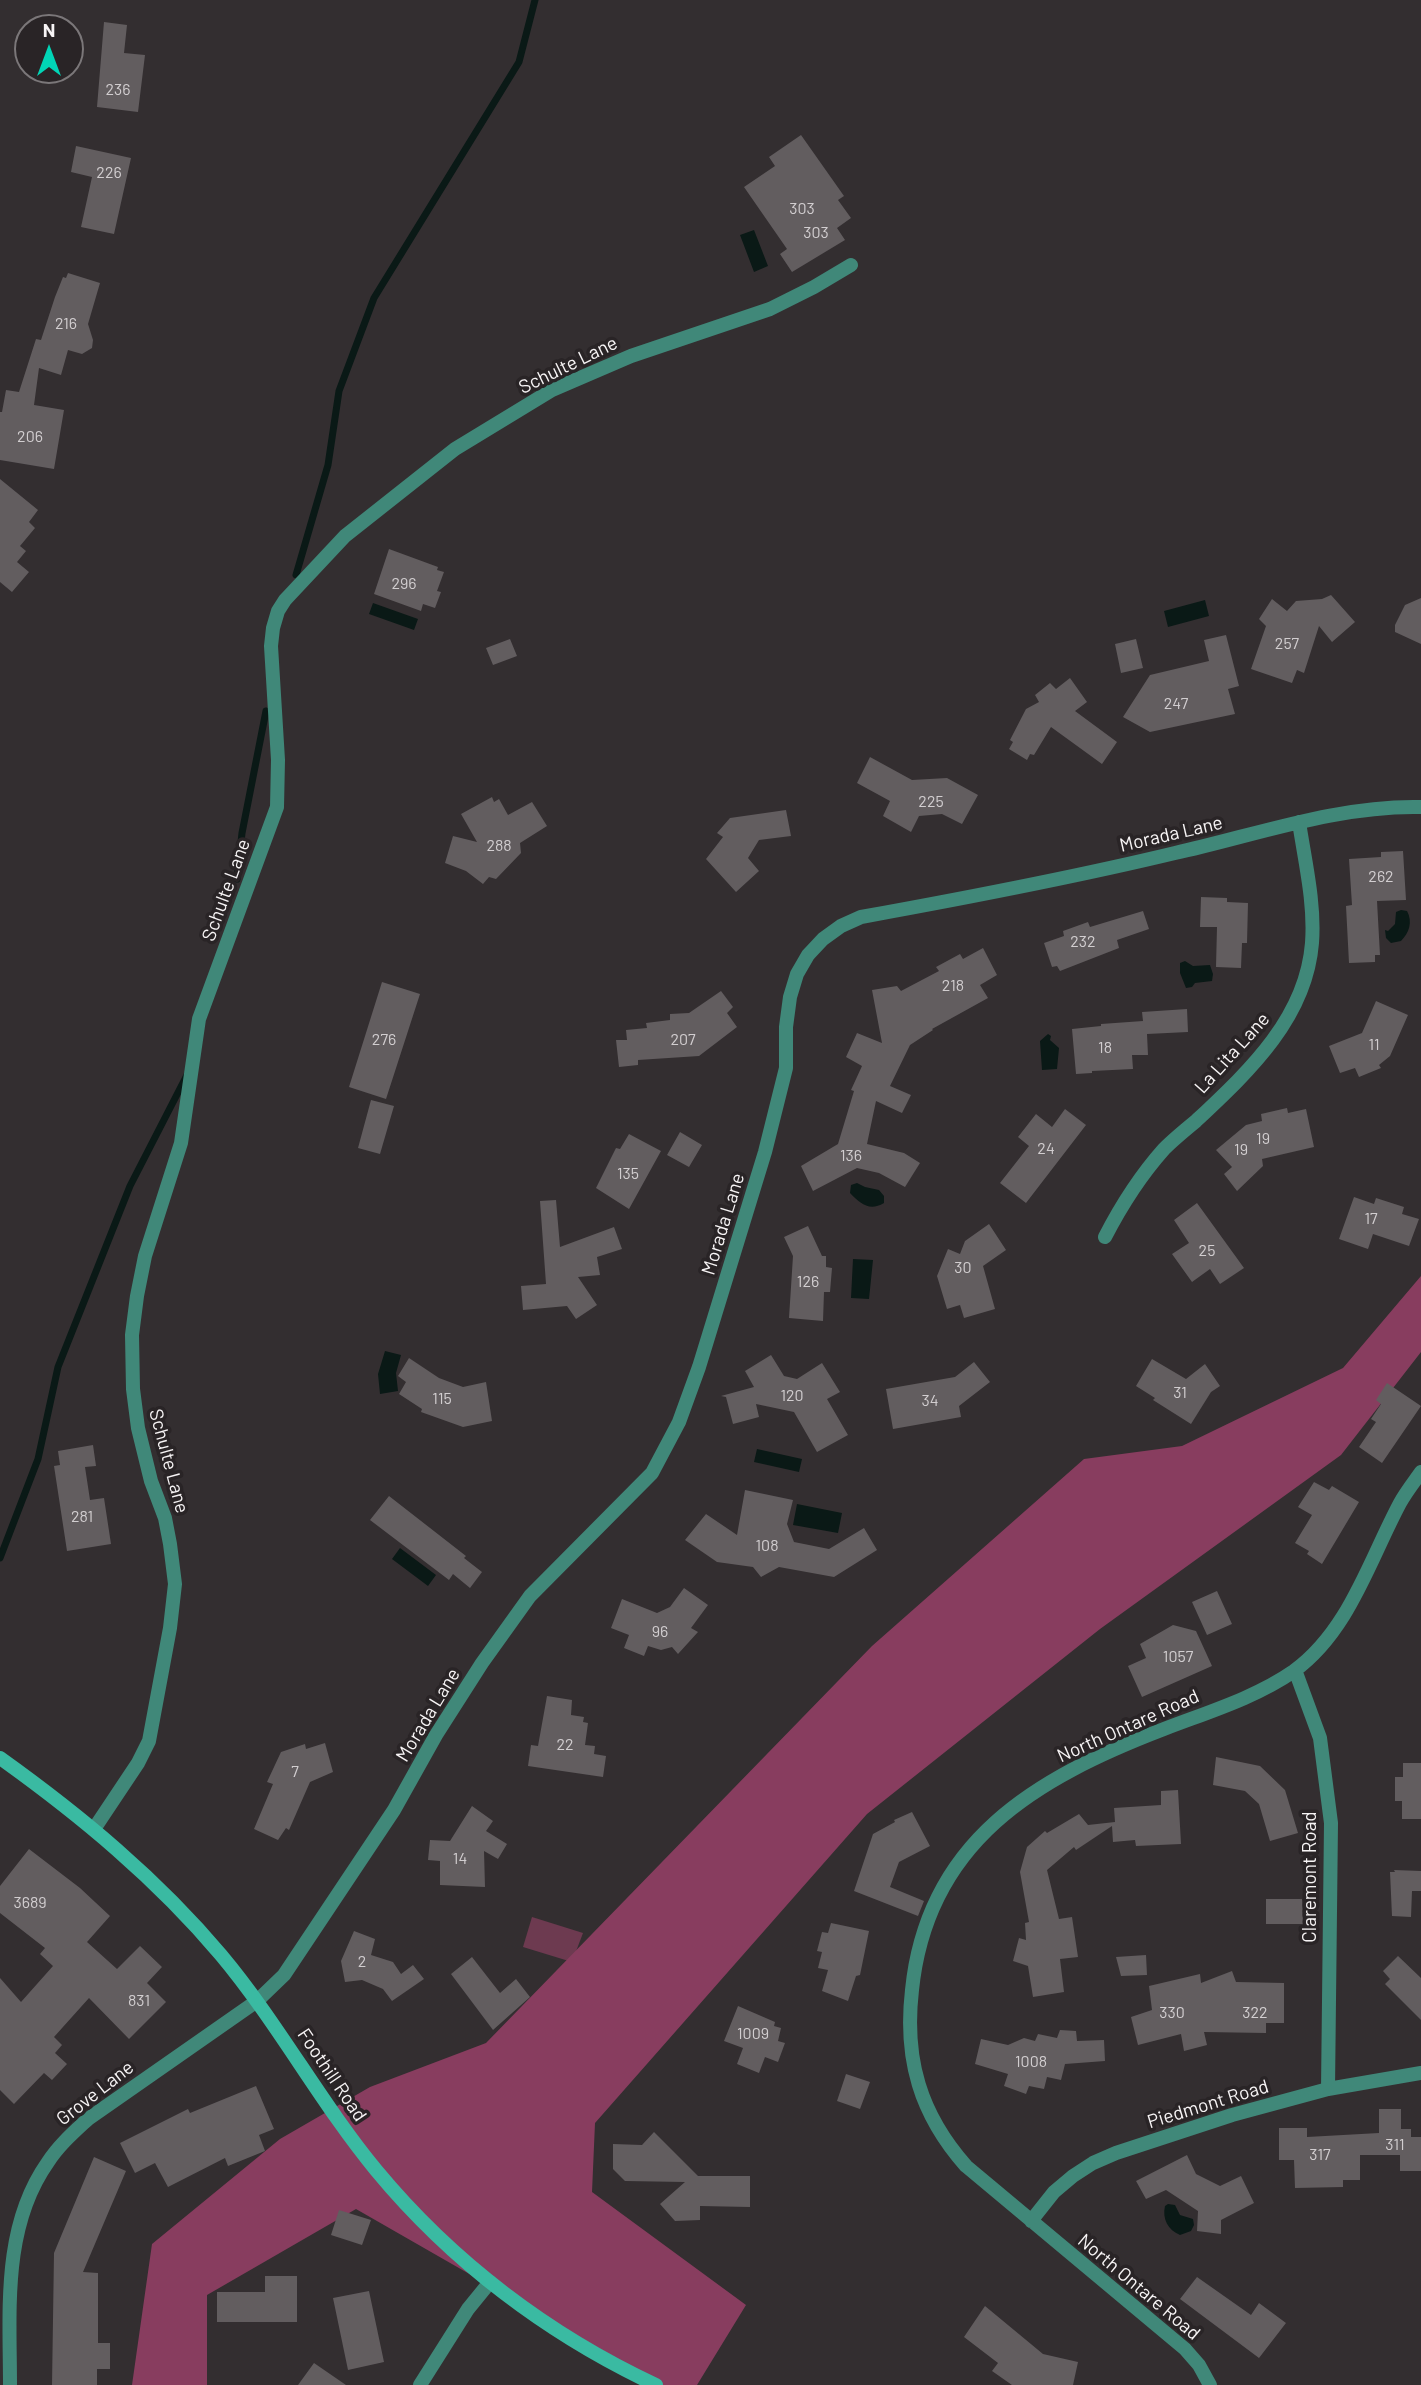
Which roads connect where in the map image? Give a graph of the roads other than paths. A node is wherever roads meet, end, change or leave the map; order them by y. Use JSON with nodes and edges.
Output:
{"nodes":[{"id":1,"x":851,"y":265,"type":"dead end"},
{"id":2,"x":1421,"y":807,"type":"edge"},
{"id":3,"x":1299,"y":822,"type":"junction"},
{"id":4,"x":1105,"y":1237,"type":"dead end"},
{"id":5,"x":1421,"y":1472,"type":"edge"},
{"id":6,"x":1295,"y":1670,"type":"junction"},
{"id":7,"x":0,"y":1758,"type":"edge"},
{"id":8,"x":94,"y":1829,"type":"junction"},
{"id":9,"x":257,"y":2001,"type":"junction"},
{"id":10,"x":1421,"y":2073,"type":"edge"},
{"id":11,"x":1328,"y":2089,"type":"junction"},
{"id":12,"x":1031,"y":2221,"type":"junction"},
{"id":13,"x":490,"y":2282,"type":"junction"},
{"id":14,"x":10,"y":2385,"type":"edge"},
{"id":15,"x":420,"y":2385,"type":"edge"},
{"id":16,"x":656,"y":2385,"type":"edge"},
{"id":17,"x":1210,"y":2385,"type":"edge"}],
"edges":[{"from":1,"to":8,"type":"street","name":"Schulte Lane"},
{"from":2,"to":3,"type":"street","name":"Morada Lane"},
{"from":3,"to":4,"type":"street","name":"La Lita Lane"},
{"from":3,"to":9,"type":"street","name":"Morada Lane"},
{"from":5,"to":6,"type":"street","name":"North Ontare Road"},
{"from":6,"to":11,"type":"street","name":"Claremont Road"},
{"from":6,"to":12,"type":"street","name":"North Ontare Road"},
{"from":7,"to":8,"type":"main road","name":"Foothill Road"},
{"from":8,"to":9,"type":"main road","name":"Foothill Road"},
{"from":9,"to":13,"type":"main road","name":"Foothill Road"},
{"from":9,"to":14,"type":"street","name":"Grove Lane"},
{"from":10,"to":11,"type":"street","name":"Piedmont Road"},
{"from":11,"to":12,"type":"street","name":"Piedmont Road"},
{"from":12,"to":17,"type":"street","name":"North Ontare Road"},
{"from":13,"to":15,"type":"street"},
{"from":13,"to":16,"type":"main road","name":"Foothill Road"}]}
